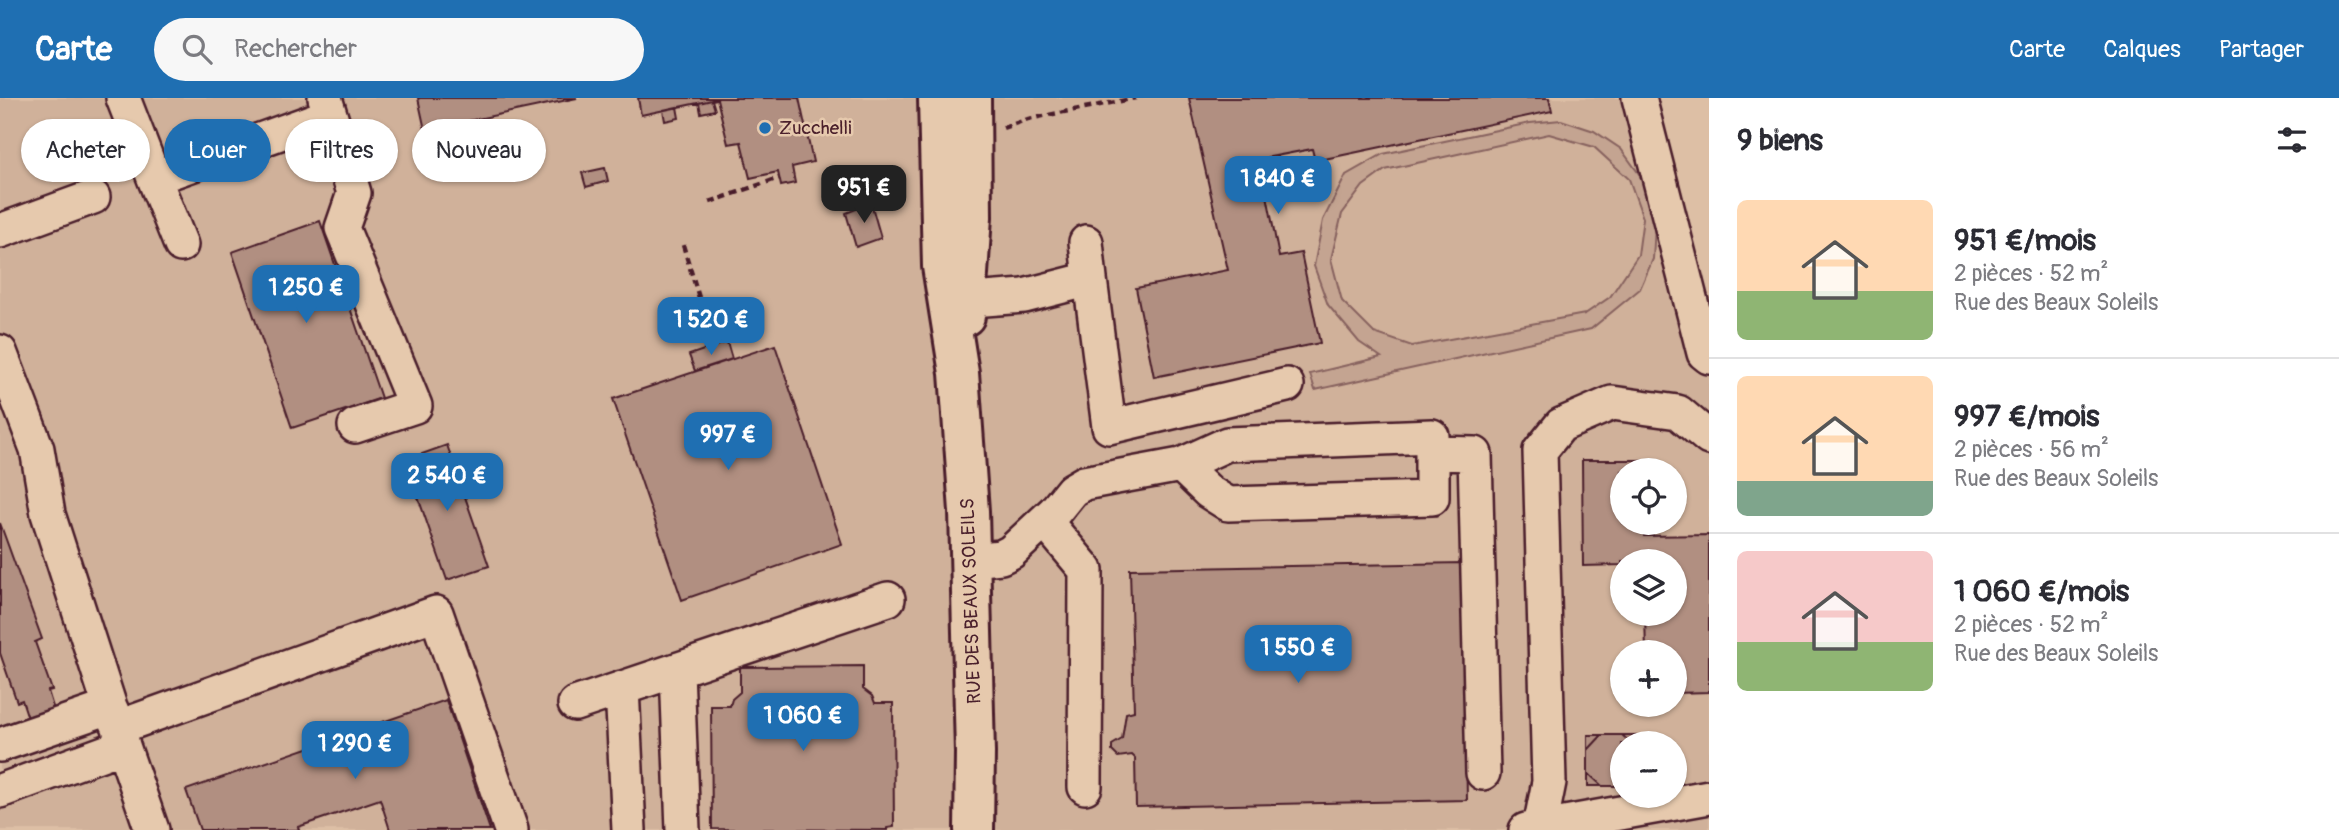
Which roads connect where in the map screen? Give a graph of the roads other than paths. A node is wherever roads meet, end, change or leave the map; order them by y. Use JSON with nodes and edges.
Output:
{"nodes":[{"id":1,"x":123,"y":98,"type":"edge"},
{"id":2,"x":938,"y":98,"type":"edge"},
{"id":3,"x":971,"y":98,"type":"edge"},
{"id":4,"x":1639,"y":98,"type":"edge"},
{"id":5,"x":328,"y":106,"type":"edge"},
{"id":6,"x":969,"y":139,"type":"junction"},
{"id":7,"x":154,"y":178,"type":"junction"},
{"id":8,"x":93,"y":197,"type":"dead end"},
{"id":9,"x":0,"y":231,"type":"edge"},
{"id":10,"x":1086,"y":242,"type":"dead end"},
{"id":11,"x":181,"y":245,"type":"dead end"},
{"id":12,"x":1090,"y":279,"type":"junction"},
{"id":13,"x":956,"y":300,"type":"junction"},
{"id":14,"x":0,"y":352,"type":"edge"},
{"id":15,"x":1709,"y":357,"type":"edge"},
{"id":16,"x":1287,"y":385,"type":"dead end"},
{"id":17,"x":355,"y":426,"type":"dead end"},
{"id":18,"x":1709,"y":438,"type":"edge"},
{"id":19,"x":1433,"y":453,"type":"junction"},
{"id":20,"x":1181,"y":465,"type":"junction"},
{"id":21,"x":1045,"y":521,"type":"junction"},
{"id":22,"x":971,"y":560,"type":"junction"},
{"id":23,"x":888,"y":599,"type":"dead end"},
{"id":24,"x":677,"y":670,"type":"junction"},
{"id":25,"x":622,"y":688,"type":"junction"},
{"id":26,"x":575,"y":704,"type":"dead end"},
{"id":27,"x":117,"y":727,"type":"junction"},
{"id":28,"x":0,"y":745,"type":"edge"},
{"id":29,"x":1483,"y":772,"type":"dead end"},
{"id":30,"x":1085,"y":787,"type":"dead end"},
{"id":31,"x":0,"y":791,"type":"edge"},
{"id":32,"x":1709,"y":797,"type":"edge"},
{"id":33,"x":140,"y":823,"type":"edge"},
{"id":34,"x":1533,"y":828,"type":"edge"},
{"id":35,"x":511,"y":830,"type":"edge"},
{"id":36,"x":629,"y":830,"type":"edge"},
{"id":37,"x":683,"y":830,"type":"edge"},
{"id":38,"x":974,"y":830,"type":"edge"}],
"edges":[{"from":1,"to":7,"type":"lane"},
{"from":2,"to":6,"type":"main road","name":"RUE DES BEAUX SOLEILS"},
{"from":3,"to":6,"type":"main road","name":"RUE DES BEAUX SOLEILS"},
{"from":4,"to":15,"type":"lane"},
{"from":5,"to":7,"type":"lane"},
{"from":5,"to":17,"type":"lane"},
{"from":6,"to":13,"type":"main road","name":"RUE DES BEAUX SOLEILS"},
{"from":7,"to":11,"type":"lane"},
{"from":8,"to":9,"type":"lane"},
{"from":10,"to":12,"type":"lane"},
{"from":12,"to":13,"type":"lane"},
{"from":12,"to":16,"type":"lane"},
{"from":13,"to":22,"type":"main road","name":"RUE DES BEAUX SOLEILS"},
{"from":14,"to":27,"type":"lane"},
{"from":18,"to":34,"type":"lane"},
{"from":19,"to":20,"type":"lane"},
{"from":19,"to":20,"type":"lane"},
{"from":19,"to":29,"type":"lane"},
{"from":20,"to":21,"type":"lane"},
{"from":21,"to":22,"type":"lane"},
{"from":21,"to":30,"type":"lane"},
{"from":22,"to":38,"type":"main road","name":"RUE DES BEAUX SOLEILS"},
{"from":23,"to":24,"type":"lane"},
{"from":24,"to":25,"type":"lane"},
{"from":24,"to":37,"type":"lane"},
{"from":25,"to":26,"type":"lane"},
{"from":25,"to":36,"type":"lane"},
{"from":27,"to":28,"type":"lane"},
{"from":27,"to":31,"type":"lane"},
{"from":27,"to":33,"type":"lane"},
{"from":27,"to":35,"type":"lane"},
{"from":32,"to":34,"type":"lane"}]}
